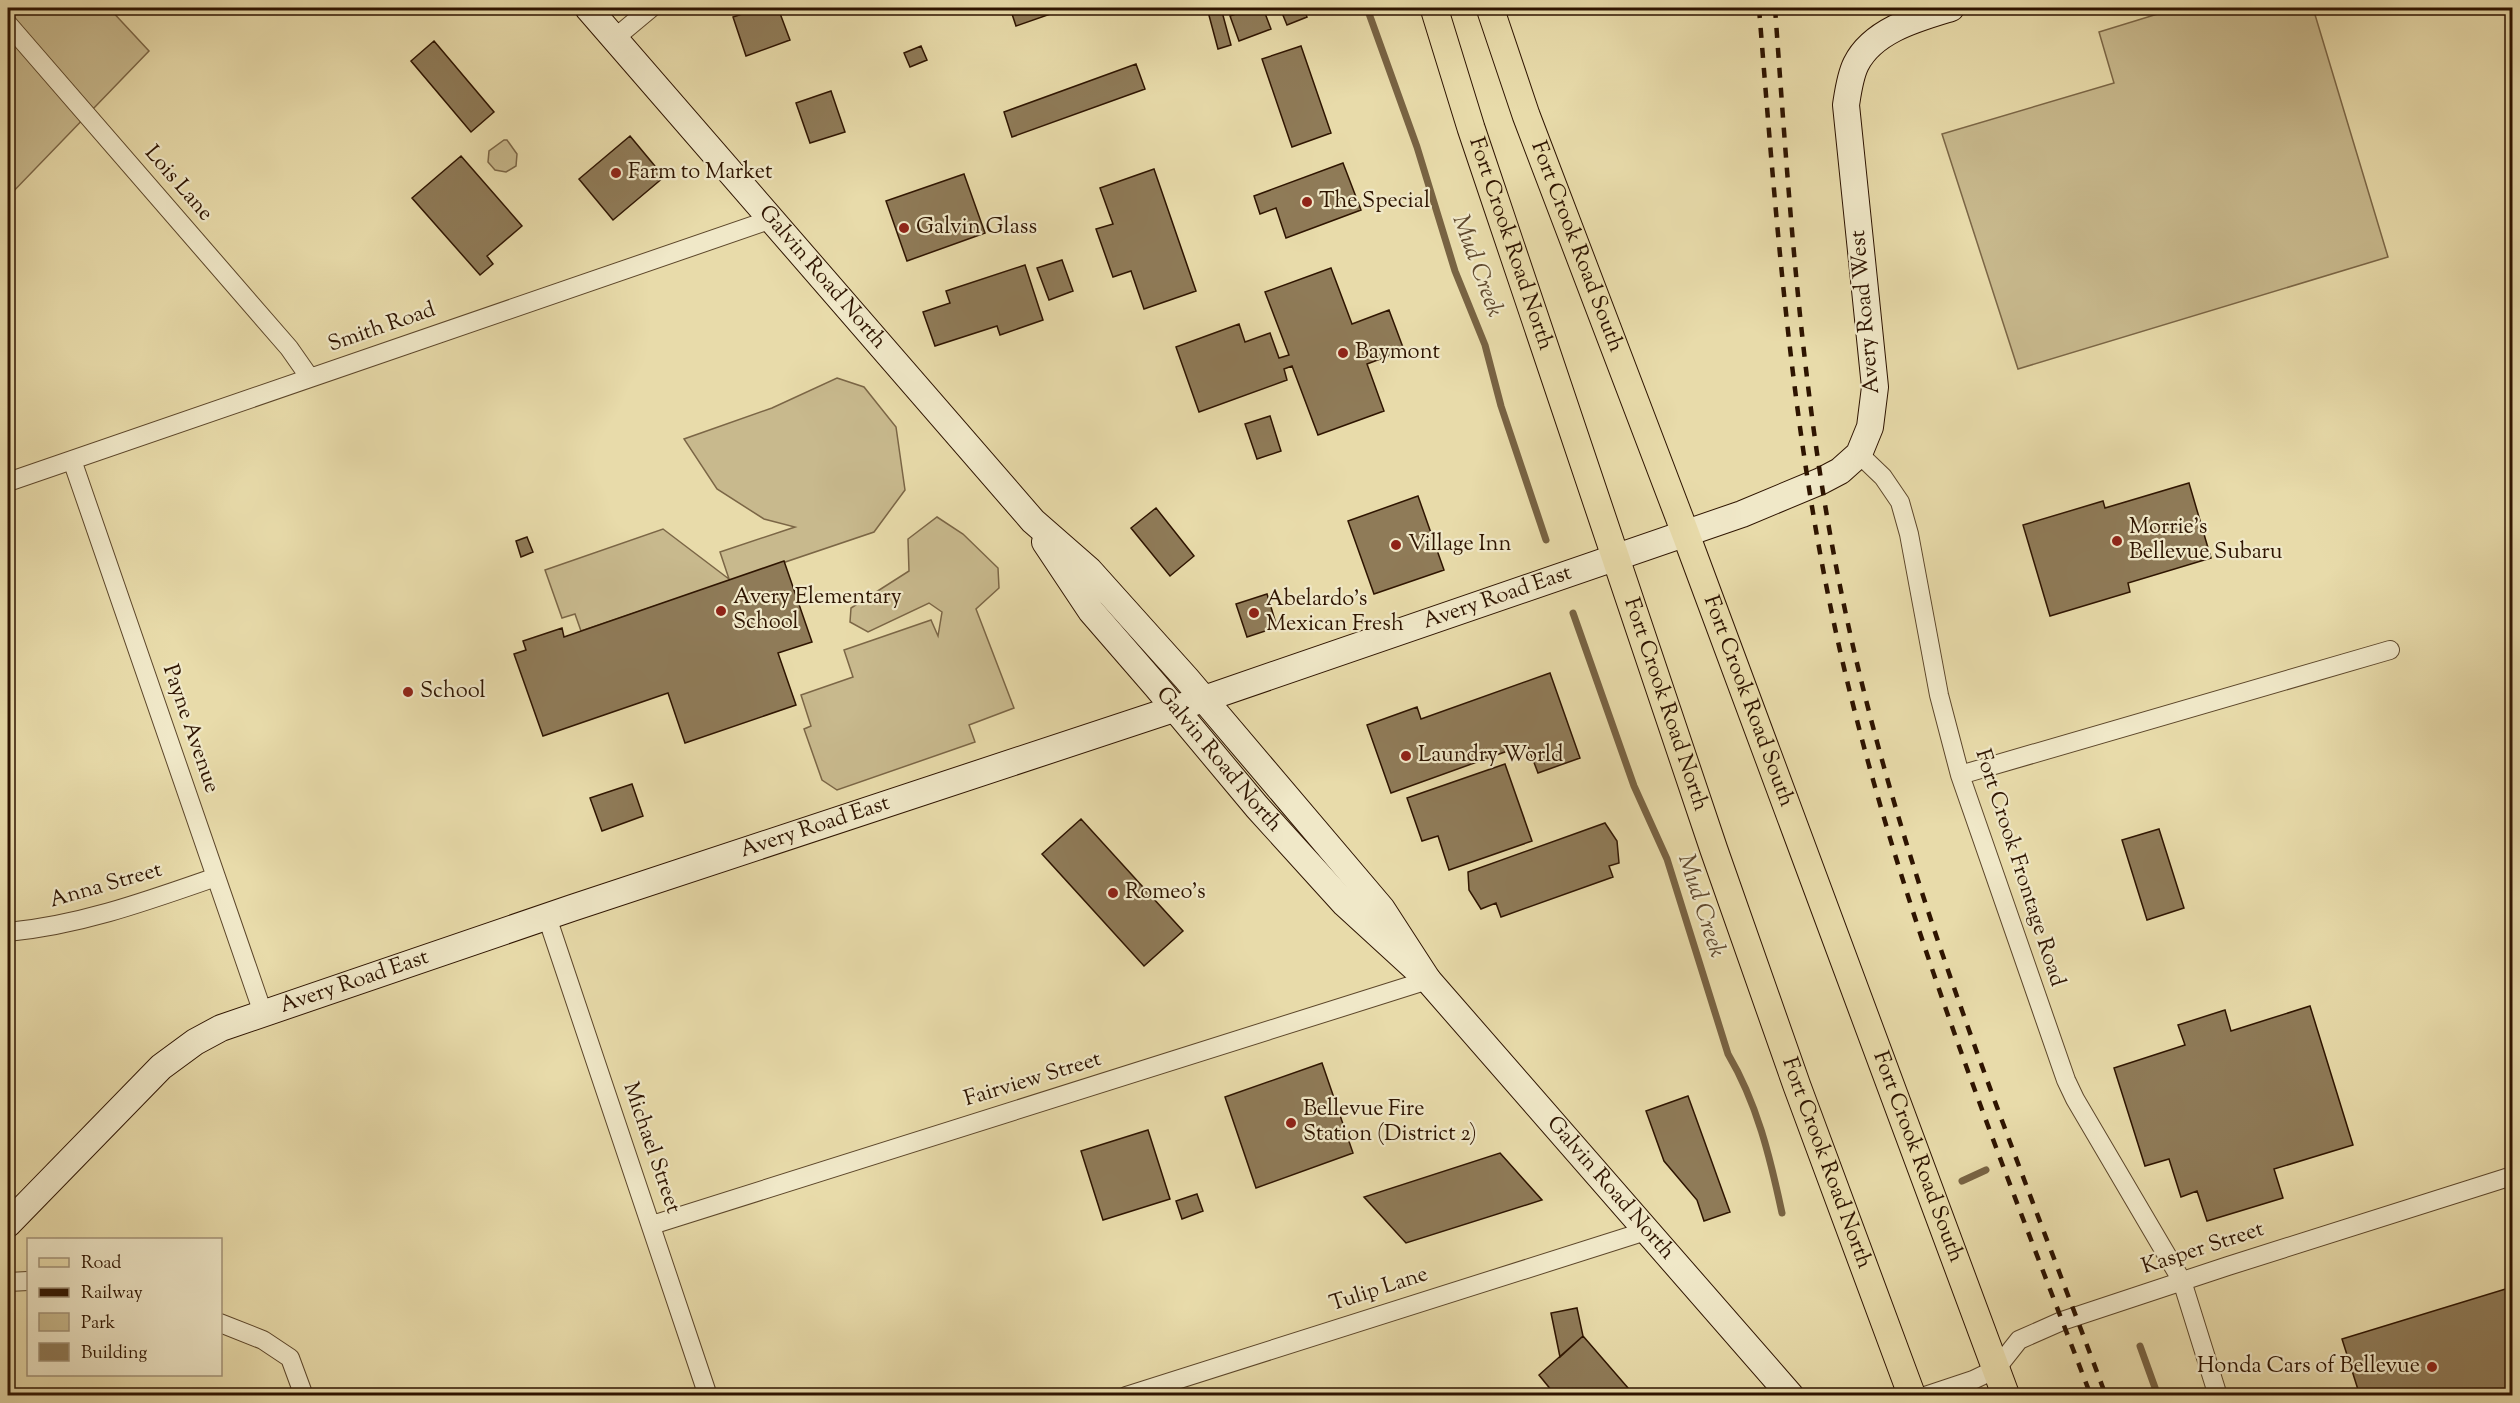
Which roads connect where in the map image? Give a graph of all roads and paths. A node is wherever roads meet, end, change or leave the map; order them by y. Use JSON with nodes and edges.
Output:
{"nodes":[{"id":1,"x":588,"y":8,"type":"edge"},
{"id":2,"x":651,"y":8,"type":"edge"},
{"id":3,"x":1434,"y":8,"type":"edge"},
{"id":4,"x":1490,"y":8,"type":"edge"},
{"id":5,"x":1951,"y":8,"type":"edge"},
{"id":6,"x":8,"y":24,"type":"edge"},
{"id":7,"x":615,"y":38,"type":"junction"},
{"id":8,"x":772,"y":219,"type":"junction"},
{"id":9,"x":310,"y":378,"type":"junction"},
{"id":10,"x":1859,"y":454,"type":"junction"},
{"id":11,"x":72,"y":460,"type":"junction"},
{"id":12,"x":8,"y":482,"type":"edge"},
{"id":13,"x":1033,"y":521,"type":"junction"},
{"id":14,"x":1686,"y":535,"type":"junction"},
{"id":15,"x":1616,"y":559,"type":"junction"},
{"id":16,"x":2390,"y":650,"type":"dead end"},
{"id":17,"x":1204,"y":699,"type":"junction"},
{"id":18,"x":1174,"y":709,"type":"junction"},
{"id":19,"x":1960,"y":775,"type":"junction"},
{"id":20,"x":216,"y":877,"type":"junction"},
{"id":21,"x":547,"y":917,"type":"junction"},
{"id":22,"x":8,"y":932,"type":"edge"},
{"id":23,"x":1428,"y":980,"type":"junction"},
{"id":24,"x":263,"y":1013,"type":"junction"},
{"id":25,"x":2512,"y":1176,"type":"edge"},
{"id":26,"x":8,"y":1224,"type":"edge"},
{"id":27,"x":651,"y":1225,"type":"junction"},
{"id":28,"x":1646,"y":1231,"type":"junction"},
{"id":29,"x":27,"y":1281,"type":"edge"},
{"id":30,"x":2182,"y":1281,"type":"junction"},
{"id":31,"x":8,"y":1282,"type":"edge"},
{"id":32,"x":222,"y":1324,"type":"edge"},
{"id":33,"x":1996,"y":1369,"type":"junction"},
{"id":34,"x":304,"y":1395,"type":"edge"},
{"id":35,"x":708,"y":1395,"type":"edge"},
{"id":36,"x":1126,"y":1395,"type":"edge"},
{"id":37,"x":1791,"y":1395,"type":"edge"},
{"id":38,"x":1912,"y":1395,"type":"edge"},
{"id":39,"x":1925,"y":1395,"type":"edge"},
{"id":40,"x":2006,"y":1395,"type":"edge"},
{"id":41,"x":2218,"y":1395,"type":"edge"}],
"edges":[{"from":1,"to":7,"type":"street","name":"Galvin Road North"},
{"from":2,"to":7,"type":"street"},
{"from":3,"to":15,"type":"main road","name":"Fort Crook Road North"},
{"from":4,"to":14,"type":"main road","name":"Fort Crook Road South"},
{"from":5,"to":10,"type":"street","name":"Avery Road West"},
{"from":6,"to":9,"type":"street","name":"Lois Lane"},
{"from":7,"to":8,"type":"street","name":"Galvin Road North"},
{"from":8,"to":9,"type":"street","name":"Smith Road"},
{"from":8,"to":13,"type":"street","name":"Galvin Road North"},
{"from":9,"to":11,"type":"street","name":"Smith Road"},
{"from":10,"to":14,"type":"street","name":"Avery Road West"},
{"from":10,"to":19,"type":"street","name":"Fort Crook Frontage Road"},
{"from":11,"to":12,"type":"street","name":"Smith Road"},
{"from":11,"to":20,"type":"street","name":"Payne Avenue"},
{"from":13,"to":17,"type":"street","name":"Galvin Road North"},
{"from":13,"to":18,"type":"street","name":"Galvin Road North"},
{"from":14,"to":15,"type":"street","name":"Avery Road East"},
{"from":14,"to":33,"type":"main road","name":"Fort Crook Road South"},
{"from":15,"to":17,"type":"street","name":"Avery Road East"},
{"from":15,"to":38,"type":"main road","name":"Fort Crook Road North"},
{"from":16,"to":19,"type":"street"},
{"from":17,"to":18,"type":"street","name":"Avery Road East"},
{"from":17,"to":23,"type":"street","name":"Galvin Road North"},
{"from":18,"to":21,"type":"street","name":"Avery Road East"},
{"from":18,"to":23,"type":"street","name":"Galvin Road North"},
{"from":19,"to":30,"type":"street","name":"Fort Crook Frontage Road"},
{"from":20,"to":22,"type":"street","name":"Anna Street"},
{"from":20,"to":24,"type":"street","name":"Payne Avenue"},
{"from":21,"to":24,"type":"street","name":"Avery Road East"},
{"from":21,"to":27,"type":"street","name":"Michael Street"},
{"from":23,"to":27,"type":"street","name":"Fairview Street"},
{"from":23,"to":28,"type":"street","name":"Galvin Road North"},
{"from":24,"to":26,"type":"street","name":"Avery Road East"},
{"from":25,"to":30,"type":"street","name":"Kasper Street"},
{"from":27,"to":35,"type":"street","name":"Michael Street"},
{"from":28,"to":36,"type":"street","name":"Tulip Lane"},
{"from":28,"to":37,"type":"street","name":"Galvin Road North"},
{"from":29,"to":31,"type":"street"},
{"from":30,"to":33,"type":"street","name":"Kasper Street"},
{"from":30,"to":41,"type":"street","name":"Fort Crook Frontage Road"},
{"from":32,"to":34,"type":"street"},
{"from":33,"to":39,"type":"street","name":"Kasper Street"},
{"from":33,"to":40,"type":"main road","name":"Fort Crook Road South"}]}
